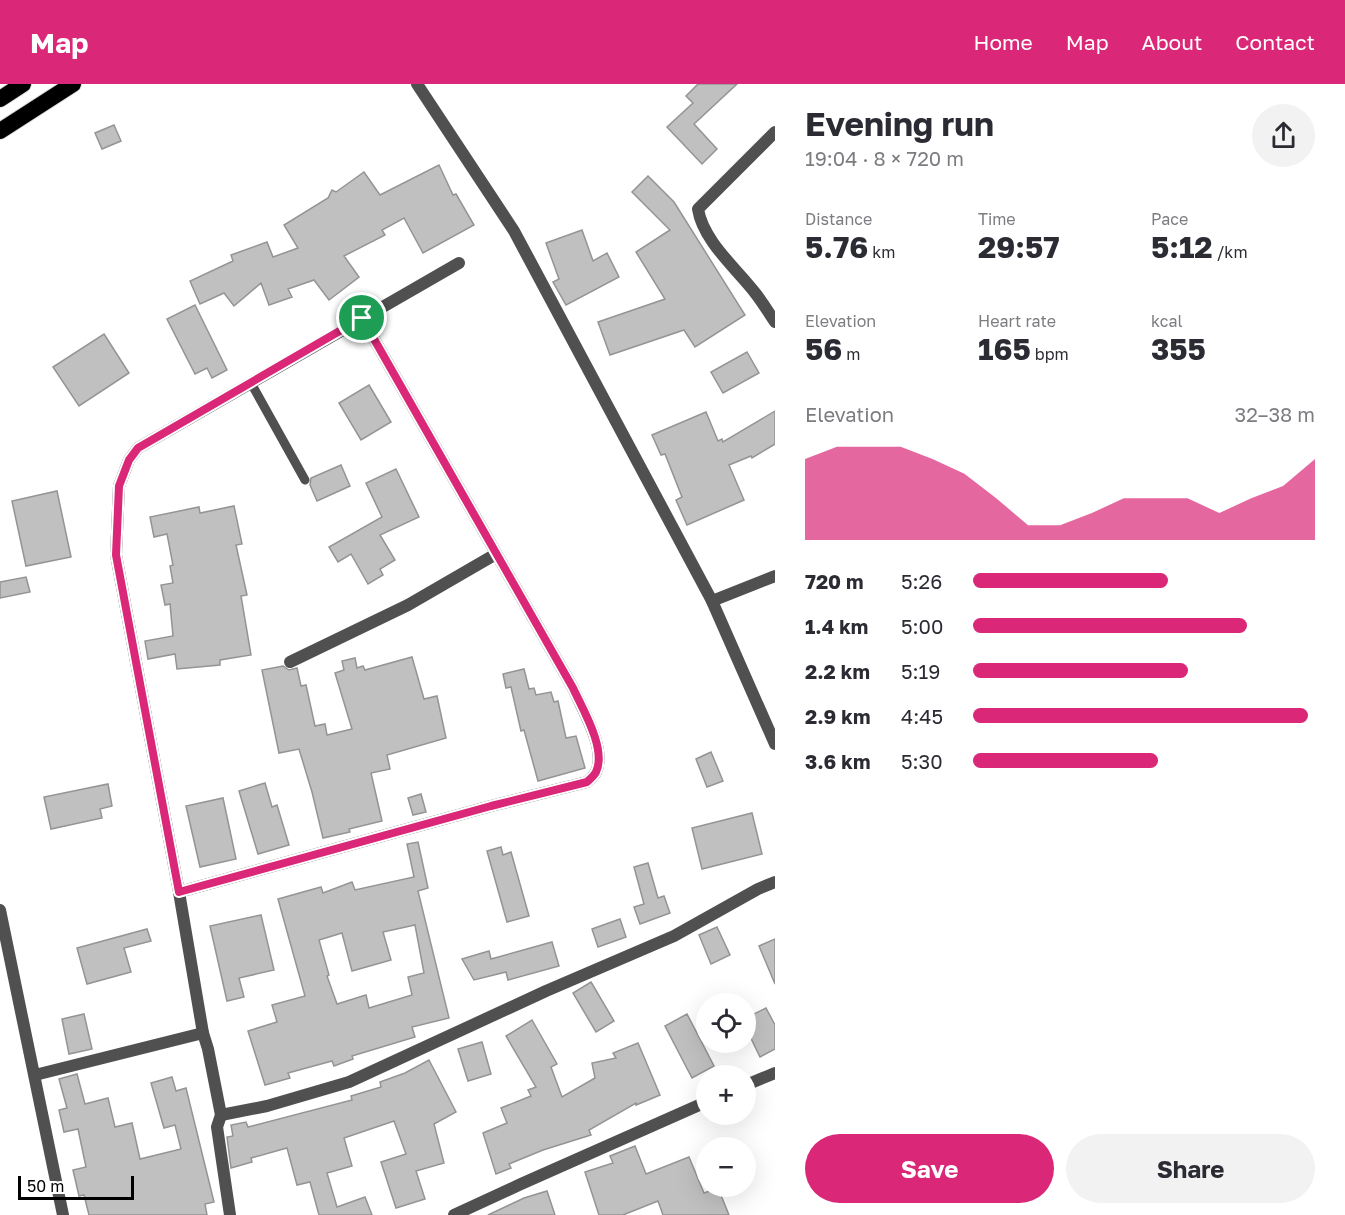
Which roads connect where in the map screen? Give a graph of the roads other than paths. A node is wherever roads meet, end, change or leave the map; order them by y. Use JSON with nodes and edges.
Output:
{"nodes":[{"id":1,"x":23,"y":84,"type":"edge"},
{"id":2,"x":73,"y":84,"type":"edge"},
{"id":3,"x":417,"y":84,"type":"edge"},
{"id":4,"x":0,"y":99,"type":"edge"},
{"id":5,"x":0,"y":131,"type":"edge"},
{"id":6,"x":775,"y":132,"type":"edge"},
{"id":7,"x":459,"y":263,"type":"dead end"},
{"id":8,"x":362,"y":318,"type":"junction"},
{"id":9,"x":775,"y":322,"type":"edge"},
{"id":10,"x":251,"y":383,"type":"junction"},
{"id":11,"x":305,"y":480,"type":"dead end"},
{"id":12,"x":496,"y":554,"type":"junction"},
{"id":13,"x":775,"y":576,"type":"edge"},
{"id":14,"x":712,"y":601,"type":"junction"},
{"id":15,"x":290,"y":662,"type":"dead end"},
{"id":16,"x":774,"y":740,"type":"edge"},
{"id":17,"x":775,"y":882,"type":"edge"},
{"id":18,"x":179,"y":892,"type":"junction"},
{"id":19,"x":0,"y":910,"type":"edge"},
{"id":20,"x":203,"y":1033,"type":"junction"},
{"id":21,"x":775,"y":1073,"type":"edge"},
{"id":22,"x":35,"y":1075,"type":"junction"},
{"id":23,"x":756,"y":1081,"type":"edge"},
{"id":24,"x":696,"y":1106,"type":"edge"},
{"id":25,"x":221,"y":1115,"type":"junction"},
{"id":26,"x":63,"y":1215,"type":"edge"},
{"id":27,"x":230,"y":1215,"type":"edge"},
{"id":28,"x":454,"y":1215,"type":"edge"}],
"edges":[{"from":1,"to":4,"type":"highway"},
{"from":2,"to":5,"type":"highway"},
{"from":3,"to":14,"type":"street"},
{"from":6,"to":9,"type":"street"},
{"from":7,"to":8,"type":"street"},
{"from":8,"to":10,"type":"street"},
{"from":8,"to":12,"type":"street"},
{"from":10,"to":11,"type":"lane"},
{"from":10,"to":18,"type":"street"},
{"from":12,"to":15,"type":"street"},
{"from":12,"to":18,"type":"street"},
{"from":13,"to":14,"type":"street"},
{"from":14,"to":16,"type":"street"},
{"from":17,"to":25,"type":"street"},
{"from":18,"to":20,"type":"street"},
{"from":19,"to":22,"type":"street"},
{"from":20,"to":22,"type":"street"},
{"from":20,"to":25,"type":"street"},
{"from":21,"to":23,"type":"street"},
{"from":22,"to":26,"type":"street"},
{"from":24,"to":28,"type":"street"},
{"from":25,"to":27,"type":"street"}]}
